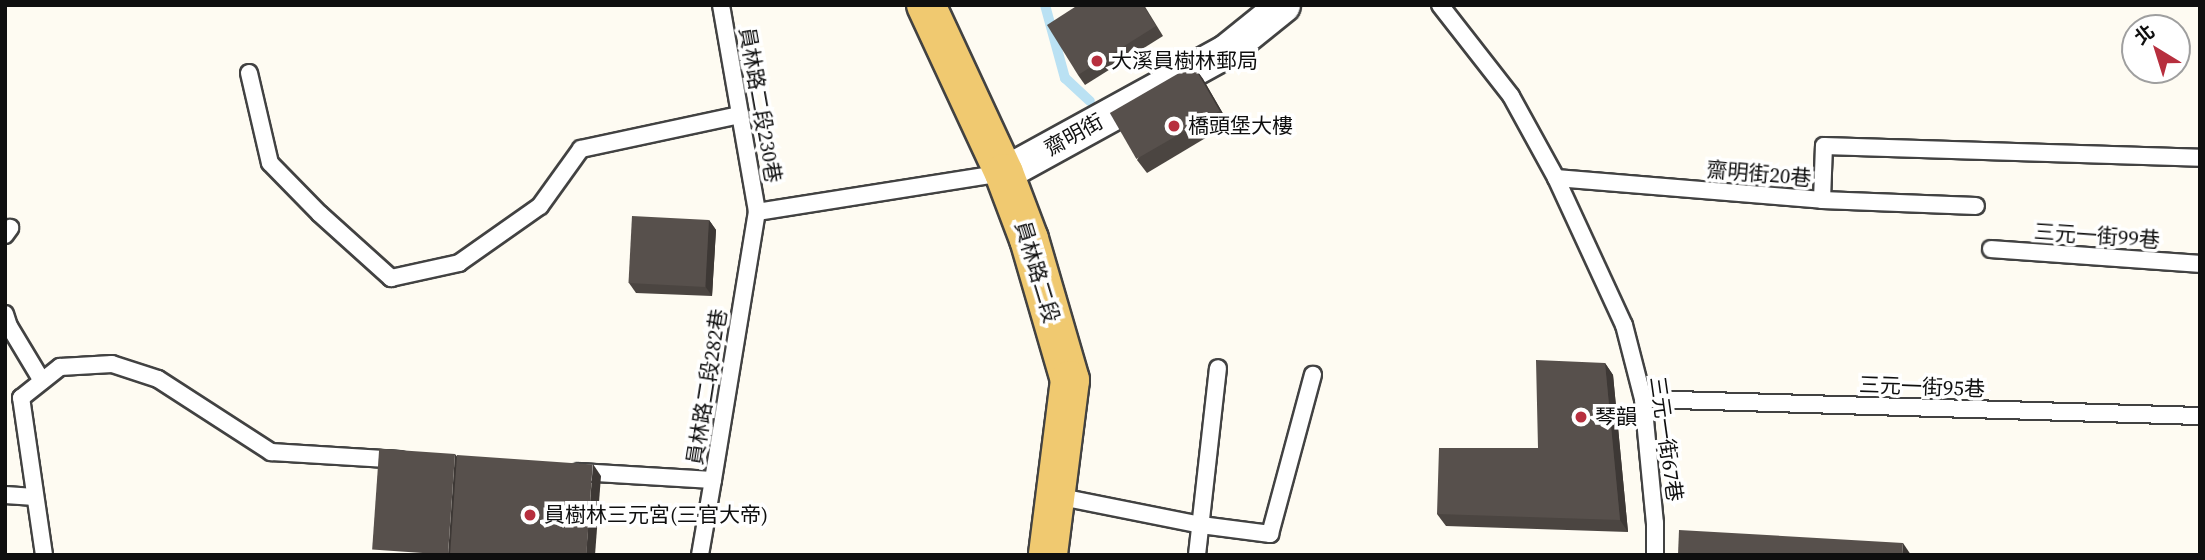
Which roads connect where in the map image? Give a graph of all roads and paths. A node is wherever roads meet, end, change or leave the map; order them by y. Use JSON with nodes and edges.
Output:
{"nodes":[{"id":1,"x":721,"y":5,"type":"edge"},
{"id":2,"x":926,"y":5,"type":"edge"},
{"id":3,"x":1283,"y":5,"type":"edge"},
{"id":4,"x":1440,"y":5,"type":"edge"},
{"id":5,"x":248,"y":73,"type":"dead end"},
{"id":6,"x":740,"y":115,"type":"junction"},
{"id":7,"x":2200,"y":158,"type":"edge"},
{"id":8,"x":1004,"y":173,"type":"junction"},
{"id":9,"x":1556,"y":178,"type":"junction"},
{"id":10,"x":1822,"y":200,"type":"junction"},
{"id":11,"x":1976,"y":206,"type":"dead end"},
{"id":12,"x":757,"y":212,"type":"junction"},
{"id":13,"x":1991,"y":249,"type":"dead end"},
{"id":14,"x":2200,"y":264,"type":"edge"},
{"id":15,"x":5,"y":314,"type":"edge"},
{"id":16,"x":1218,"y":369,"type":"dead end"},
{"id":17,"x":1313,"y":375,"type":"dead end"},
{"id":18,"x":42,"y":381,"type":"junction"},
{"id":19,"x":1643,"y":399,"type":"junction"},
{"id":20,"x":2200,"y":416,"type":"edge"},
{"id":21,"x":423,"y":462,"type":"edge"},
{"id":22,"x":561,"y":470,"type":"edge"},
{"id":23,"x":713,"y":480,"type":"junction"},
{"id":24,"x":5,"y":495,"type":"edge"},
{"id":25,"x":1056,"y":496,"type":"junction"},
{"id":26,"x":34,"y":497,"type":"junction"},
{"id":27,"x":1201,"y":525,"type":"junction"},
{"id":28,"x":44,"y":555,"type":"edge"},
{"id":29,"x":700,"y":555,"type":"edge"},
{"id":30,"x":1048,"y":555,"type":"edge"},
{"id":31,"x":1196,"y":555,"type":"edge"},
{"id":32,"x":1655,"y":555,"type":"edge"}],
"edges":[{"from":1,"to":6,"type":"lane","name":"員林路二段230巷"},
{"from":2,"to":8,"type":"main road","name":"員林路二段"},
{"from":3,"to":8,"type":"street","name":"齋明街"},
{"from":4,"to":9,"type":"lane"},
{"from":5,"to":6,"type":"lane"},
{"from":6,"to":12,"type":"lane","name":"員林路二段230巷"},
{"from":7,"to":10,"type":"lane","name":"齋明街20巷"},
{"from":8,"to":12,"type":"lane"},
{"from":8,"to":25,"type":"main road","name":"員林路二段"},
{"from":9,"to":10,"type":"lane","name":"齋明街20巷"},
{"from":9,"to":19,"type":"lane","name":"三元一街67巷"},
{"from":10,"to":11,"type":"lane"},
{"from":12,"to":23,"type":"lane","name":"員林路二段282巷"},
{"from":13,"to":14,"type":"lane","name":"三元一街99巷"},
{"from":15,"to":18,"type":"lane"},
{"from":16,"to":27,"type":"lane"},
{"from":17,"to":27,"type":"lane"},
{"from":18,"to":21,"type":"lane"},
{"from":18,"to":26,"type":"lane"},
{"from":19,"to":20,"type":"lane","name":"三元一街95巷"},
{"from":19,"to":32,"type":"lane","name":"三元一街67巷"},
{"from":22,"to":23,"type":"lane","name":"員林路二段282巷"},
{"from":23,"to":29,"type":"lane"},
{"from":24,"to":26,"type":"lane"},
{"from":25,"to":27,"type":"lane"},
{"from":25,"to":30,"type":"main road","name":"員林路二段"},
{"from":26,"to":28,"type":"lane"},
{"from":27,"to":31,"type":"lane"}]}
